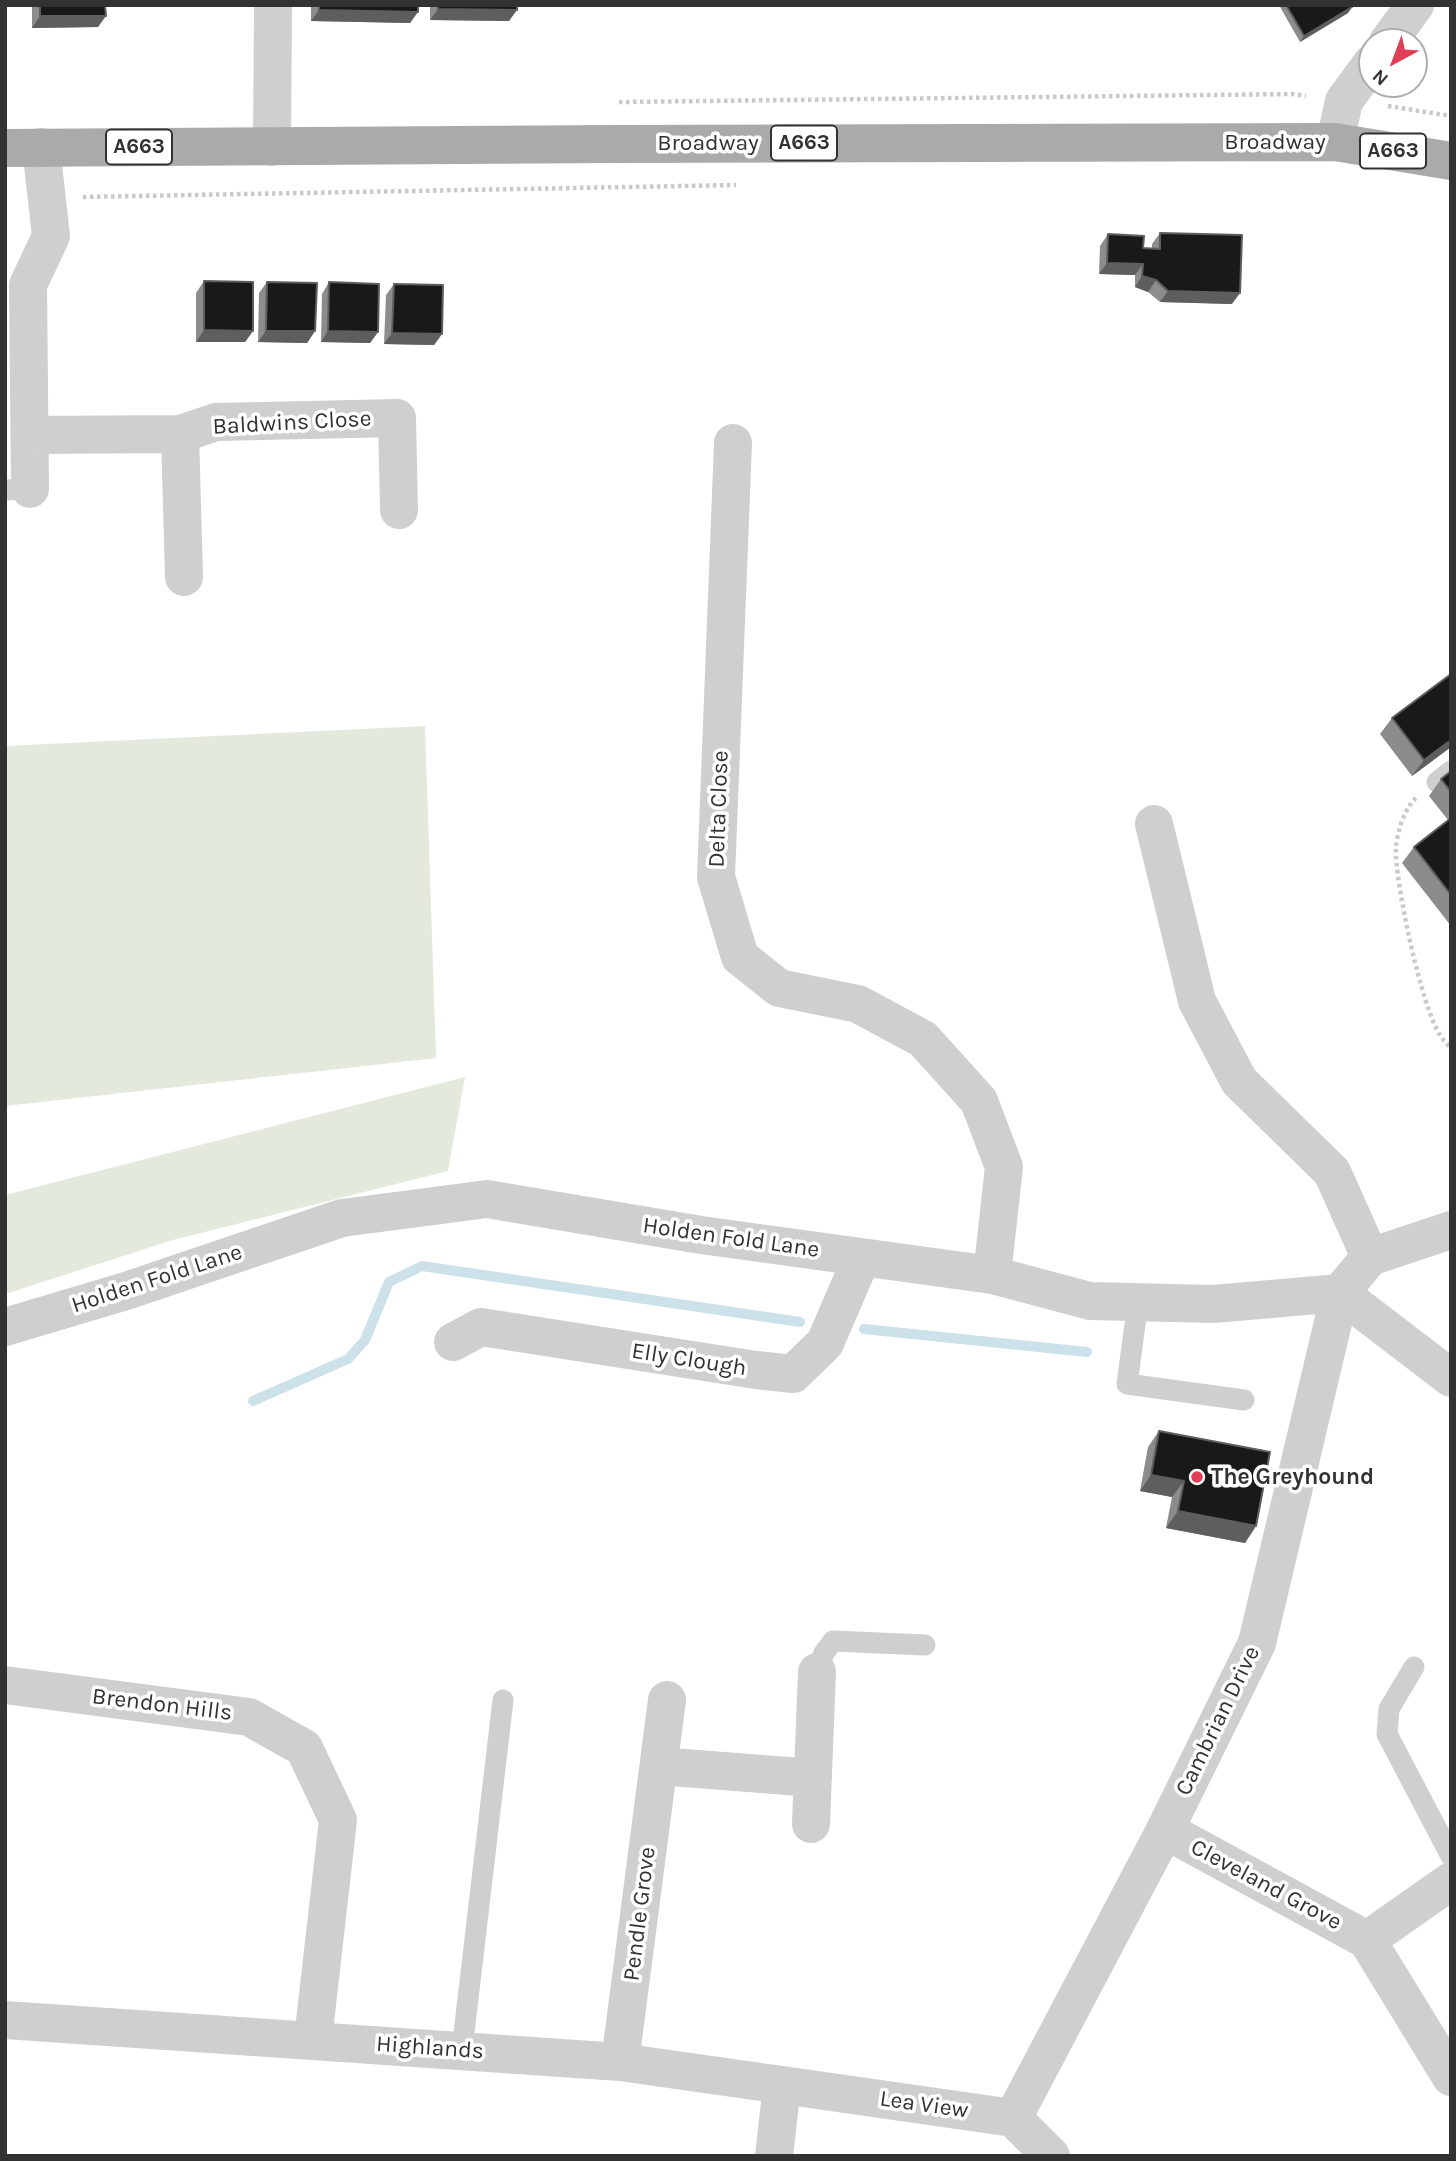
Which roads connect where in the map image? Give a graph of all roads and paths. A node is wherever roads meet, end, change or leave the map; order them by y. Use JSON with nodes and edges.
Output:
{"nodes":[{"id":1,"x":274,"y":5,"type":"edge"},
{"id":2,"x":1415,"y":5,"type":"edge"},
{"id":3,"x":1398,"y":28,"type":"edge"},
{"id":4,"x":1358,"y":81,"type":"edge"},
{"id":5,"x":1343,"y":101,"type":"junction"},
{"id":6,"x":608,"y":102,"type":"dead end"},
{"id":7,"x":1451,"y":116,"type":"edge"},
{"id":8,"x":1335,"y":142,"type":"junction"},
{"id":9,"x":272,"y":147,"type":"junction"},
{"id":10,"x":23,"y":148,"type":"edge"},
{"id":11,"x":1451,"y":161,"type":"edge"},
{"id":12,"x":744,"y":185,"type":"dead end"},
{"id":13,"x":48,"y":197,"type":"junction"},
{"id":14,"x":180,"y":434,"type":"junction"},
{"id":15,"x":30,"y":435,"type":"junction"},
{"id":16,"x":733,"y":443,"type":"dead end"},
{"id":17,"x":18,"y":489,"type":"edge"},
{"id":18,"x":399,"y":510,"type":"dead end"},
{"id":19,"x":184,"y":577,"type":"dead end"},
{"id":20,"x":1444,"y":776,"type":"edge"},
{"id":21,"x":1154,"y":824,"type":"dead end"},
{"id":22,"x":1451,"y":1048,"type":"edge"},
{"id":23,"x":1451,"y":1230,"type":"edge"},
{"id":24,"x":862,"y":1257,"type":"junction"},
{"id":25,"x":1370,"y":1257,"type":"junction"},
{"id":26,"x":992,"y":1275,"type":"junction"},
{"id":27,"x":1340,"y":1293,"type":"junction"},
{"id":28,"x":1138,"y":1302,"type":"junction"},
{"id":29,"x":5,"y":1327,"type":"edge"},
{"id":30,"x":453,"y":1342,"type":"dead end"},
{"id":31,"x":1451,"y":1378,"type":"edge"},
{"id":32,"x":1244,"y":1400,"type":"dead end"},
{"id":33,"x":925,"y":1645,"type":"dead end"},
{"id":34,"x":1414,"y":1667,"type":"dead end"},
{"id":35,"x":817,"y":1672,"type":"joint"},
{"id":36,"x":5,"y":1685,"type":"edge"},
{"id":37,"x":503,"y":1700,"type":"dead end"},
{"id":38,"x":667,"y":1700,"type":"dead end"},
{"id":39,"x":659,"y":1766,"type":"junction"},
{"id":40,"x":813,"y":1778,"type":"junction"},
{"id":41,"x":811,"y":1824,"type":"dead end"},
{"id":42,"x":1165,"y":1830,"type":"junction"},
{"id":43,"x":1451,"y":1856,"type":"edge"},
{"id":44,"x":1451,"y":1881,"type":"edge"},
{"id":45,"x":1367,"y":1940,"type":"junction"},
{"id":46,"x":5,"y":2020,"type":"edge"},
{"id":47,"x":313,"y":2039,"type":"junction"},
{"id":48,"x":462,"y":2050,"type":"junction"},
{"id":49,"x":621,"y":2062,"type":"junction"},
{"id":50,"x":1451,"y":2077,"type":"edge"},
{"id":51,"x":782,"y":2085,"type":"junction"},
{"id":52,"x":1013,"y":2118,"type":"junction"},
{"id":53,"x":774,"y":2156,"type":"edge"},
{"id":54,"x":1051,"y":2156,"type":"edge"}],
"edges":[{"from":1,"to":9,"type":"street"},
{"from":2,"to":3,"type":"street"},
{"from":4,"to":5,"type":"street"},
{"from":5,"to":6,"type":"path"},
{"from":5,"to":7,"type":"path"},
{"from":5,"to":8,"type":"street"},
{"from":8,"to":9,"type":"main road","name":"Broadway","number":"A663"},
{"from":8,"to":11,"type":"main road","name":"Broadway","number":"A663"},
{"from":9,"to":10,"type":"main road","name":"Broadway","number":"A663"},
{"from":10,"to":13,"type":"street"},
{"from":12,"to":13,"type":"path"},
{"from":13,"to":15,"type":"street"},
{"from":14,"to":15,"type":"street","name":"Baldwins Close"},
{"from":14,"to":18,"type":"street","name":"Baldwins Close"},
{"from":14,"to":19,"type":"street","name":"Baldwins Close"},
{"from":15,"to":17,"type":"street"},
{"from":16,"to":26,"type":"street","name":"Delta Close"},
{"from":20,"to":22,"type":"path"},
{"from":21,"to":25,"type":"street"},
{"from":23,"to":25,"type":"street"},
{"from":24,"to":26,"type":"street","name":"Holden Fold Lane"},
{"from":24,"to":29,"type":"street","name":"Holden Fold Lane"},
{"from":24,"to":30,"type":"street","name":"Elly Clough"},
{"from":25,"to":27,"type":"street"},
{"from":26,"to":28,"type":"street","name":"Holden Fold Lane"},
{"from":27,"to":28,"type":"street","name":"Holden Fold Lane"},
{"from":27,"to":31,"type":"street"},
{"from":27,"to":42,"type":"street","name":"Cambrian Drive"},
{"from":28,"to":32,"type":"lane"},
{"from":33,"to":35,"type":"lane"},
{"from":34,"to":43,"type":"lane"},
{"from":35,"to":40,"type":"street"},
{"from":36,"to":47,"type":"street","name":"Brendon Hills"},
{"from":37,"to":48,"type":"lane"},
{"from":38,"to":39,"type":"street","name":"Pendle Grove"},
{"from":39,"to":40,"type":"street"},
{"from":39,"to":49,"type":"street","name":"Pendle Grove"},
{"from":40,"to":41,"type":"street"},
{"from":42,"to":45,"type":"street","name":"Cleveland Grove"},
{"from":42,"to":52,"type":"street","name":"Cambrian Drive"},
{"from":44,"to":45,"type":"street","name":"Cleveland Grove"},
{"from":45,"to":50,"type":"street","name":"Cleveland Grove"},
{"from":46,"to":47,"type":"street","name":"Highlands"},
{"from":47,"to":48,"type":"street","name":"Highlands"},
{"from":48,"to":49,"type":"street","name":"Highlands"},
{"from":49,"to":51,"type":"street","name":"Highlands"},
{"from":51,"to":52,"type":"street","name":"Lea View"},
{"from":51,"to":53,"type":"street"},
{"from":52,"to":54,"type":"street"}]}
